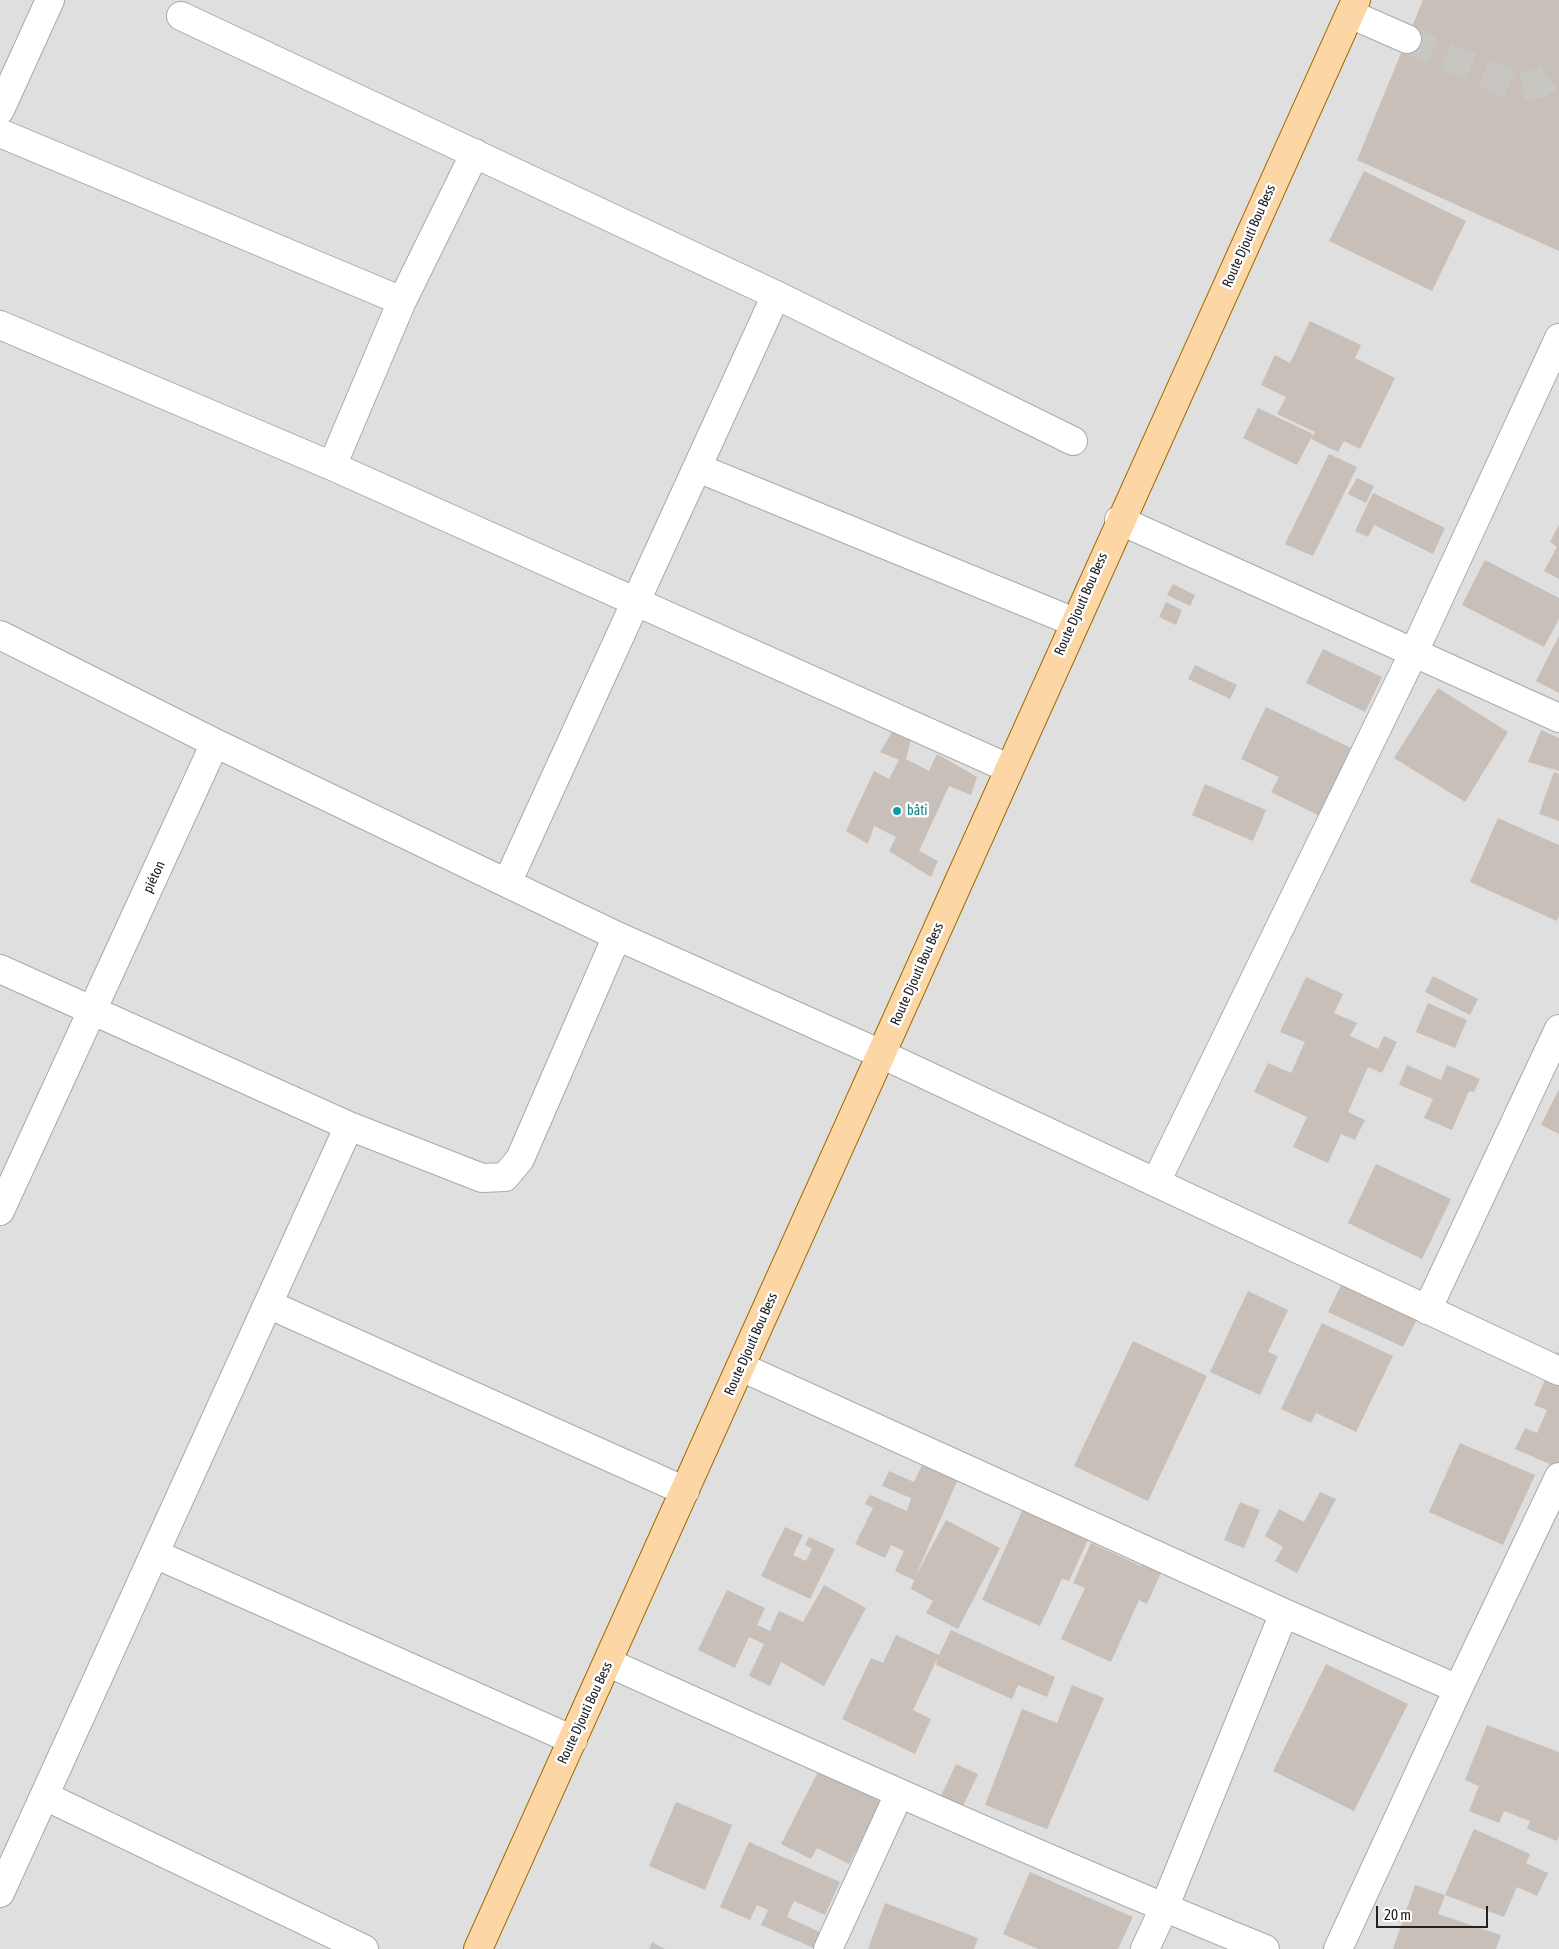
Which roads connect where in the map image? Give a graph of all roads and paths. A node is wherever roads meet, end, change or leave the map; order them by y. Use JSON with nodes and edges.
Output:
{"nodes":[{"id":1,"x":50,"y":0,"type":"edge"},
{"id":2,"x":1353,"y":7,"type":"edge"},
{"id":3,"x":181,"y":16,"type":"dead end"},
{"id":4,"x":1407,"y":39,"type":"tunnel mouth"},
{"id":5,"x":0,"y":110,"type":"edge"},
{"id":6,"x":0,"y":133,"type":"edge"},
{"id":7,"x":475,"y":153,"type":"junction"},
{"id":8,"x":776,"y":294,"type":"junction"},
{"id":9,"x":402,"y":301,"type":"junction"},
{"id":10,"x":0,"y":325,"type":"edge"},
{"id":11,"x":1559,"y":338,"type":"edge"},
{"id":12,"x":1073,"y":441,"type":"dead end"},
{"id":13,"x":332,"y":466,"type":"junction"},
{"id":14,"x":698,"y":468,"type":"junction"},
{"id":15,"x":1119,"y":520,"type":"junction"},
{"id":16,"x":636,"y":602,"type":"junction"},
{"id":17,"x":1074,"y":622,"type":"junction"},
{"id":18,"x":0,"y":635,"type":"edge"},
{"id":19,"x":1414,"y":652,"type":"junction"},
{"id":20,"x":1559,"y":718,"type":"edge"},
{"id":21,"x":215,"y":743,"type":"junction"},
{"id":22,"x":1008,"y":768,"type":"junction"},
{"id":23,"x":507,"y":883,"type":"junction"},
{"id":24,"x":617,"y":936,"type":"junction"},
{"id":25,"x":0,"y":969,"type":"edge"},
{"id":26,"x":92,"y":1011,"type":"junction"},
{"id":27,"x":1559,"y":1029,"type":"edge"},
{"id":28,"x":881,"y":1054,"type":"junction"},
{"id":29,"x":349,"y":1126,"type":"junction"},
{"id":30,"x":1156,"y":1182,"type":"junction"},
{"id":31,"x":0,"y":1211,"type":"edge"},
{"id":32,"x":268,"y":1304,"type":"junction"},
{"id":33,"x":1427,"y":1310,"type":"junction"},
{"id":34,"x":741,"y":1367,"type":"junction"},
{"id":35,"x":1559,"y":1372,"type":"edge"},
{"id":36,"x":1559,"y":1477,"type":"edge"},
{"id":37,"x":685,"y":1491,"type":"junction"},
{"id":38,"x":155,"y":1554,"type":"junction"},
{"id":39,"x":1284,"y":1613,"type":"junction"},
{"id":40,"x":608,"y":1662,"type":"junction"},
{"id":41,"x":1458,"y":1689,"type":"junction"},
{"id":42,"x":573,"y":1740,"type":"junction"},
{"id":43,"x":900,"y":1794,"type":"junction"},
{"id":44,"x":45,"y":1796,"type":"junction"},
{"id":45,"x":0,"y":1893,"type":"edge"},
{"id":46,"x":1164,"y":1908,"type":"junction"},
{"id":47,"x":364,"y":1949,"type":"edge"},
{"id":48,"x":478,"y":1949,"type":"edge"},
{"id":49,"x":828,"y":1949,"type":"edge"},
{"id":50,"x":1145,"y":1949,"type":"edge"},
{"id":51,"x":1266,"y":1949,"type":"edge"},
{"id":52,"x":1338,"y":1949,"type":"edge"}],
"edges":[{"from":1,"to":5,"type":"street"},
{"from":2,"to":4,"type":"street"},
{"from":2,"to":15,"type":"main road","name":"Route Djouti Bou Bess"},
{"from":3,"to":7,"type":"street"},
{"from":6,"to":9,"type":"street"},
{"from":7,"to":8,"type":"street"},
{"from":7,"to":9,"type":"street"},
{"from":8,"to":12,"type":"street"},
{"from":8,"to":14,"type":"street"},
{"from":9,"to":13,"type":"street"},
{"from":10,"to":13,"type":"street"},
{"from":11,"to":19,"type":"street"},
{"from":13,"to":16,"type":"street"},
{"from":14,"to":16,"type":"street"},
{"from":14,"to":17,"type":"street"},
{"from":15,"to":17,"type":"main road","name":"Route Djouti Bou Bess"},
{"from":15,"to":19,"type":"street"},
{"from":16,"to":22,"type":"street"},
{"from":16,"to":23,"type":"street"},
{"from":17,"to":22,"type":"main road","name":"Route Djouti Bou Bess"},
{"from":18,"to":21,"type":"street"},
{"from":19,"to":20,"type":"street"},
{"from":19,"to":30,"type":"street"},
{"from":21,"to":23,"type":"street"},
{"from":21,"to":26,"type":"street","name":"piéton"},
{"from":22,"to":28,"type":"main road","name":"Route Djouti Bou Bess"},
{"from":23,"to":24,"type":"street"},
{"from":24,"to":28,"type":"street"},
{"from":24,"to":29,"type":"street"},
{"from":25,"to":26,"type":"street"},
{"from":26,"to":29,"type":"street"},
{"from":26,"to":31,"type":"street","name":"piéton"},
{"from":27,"to":33,"type":"street"},
{"from":28,"to":30,"type":"street"},
{"from":28,"to":34,"type":"main road","name":"Route Djouti Bou Bess"},
{"from":29,"to":32,"type":"street"},
{"from":30,"to":33,"type":"street"},
{"from":32,"to":37,"type":"street"},
{"from":32,"to":38,"type":"street"},
{"from":33,"to":35,"type":"street"},
{"from":34,"to":37,"type":"main road","name":"Route Djouti Bou Bess"},
{"from":34,"to":39,"type":"street"},
{"from":36,"to":41,"type":"street"},
{"from":37,"to":40,"type":"main road","name":"Route Djouti Bou Bess"},
{"from":38,"to":42,"type":"street"},
{"from":38,"to":44,"type":"street"},
{"from":39,"to":41,"type":"street"},
{"from":39,"to":46,"type":"street"},
{"from":40,"to":42,"type":"main road","name":"Route Djouti Bou Bess"},
{"from":40,"to":43,"type":"street"},
{"from":41,"to":52,"type":"street"},
{"from":42,"to":48,"type":"main road","name":"Route Djouti Bou Bess"},
{"from":43,"to":46,"type":"street"},
{"from":43,"to":49,"type":"street"},
{"from":44,"to":45,"type":"street"},
{"from":44,"to":47,"type":"street"},
{"from":46,"to":50,"type":"street"},
{"from":46,"to":51,"type":"street"}]}
